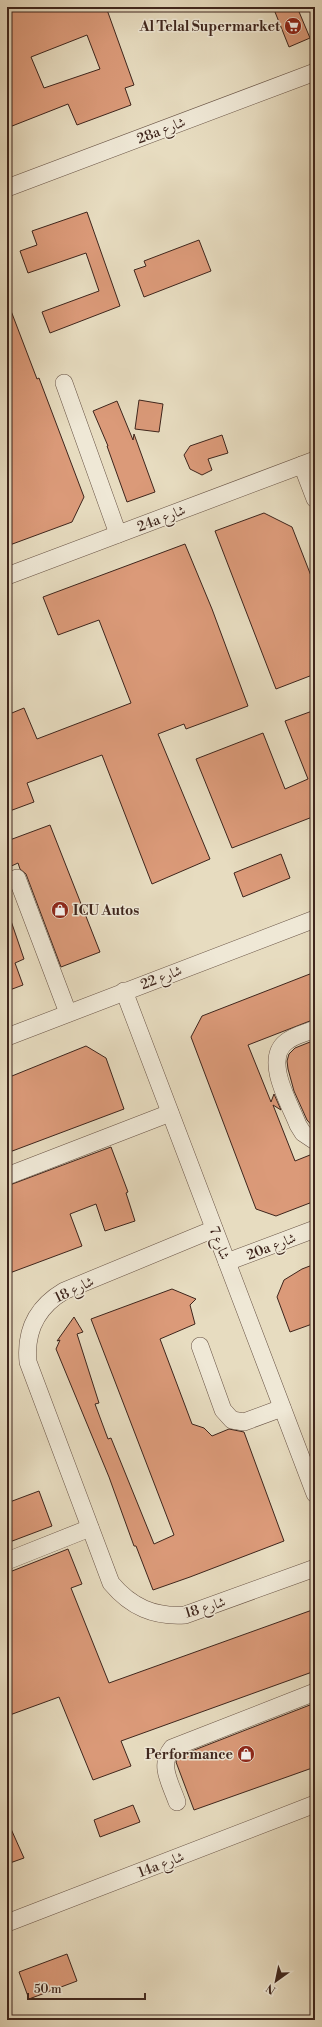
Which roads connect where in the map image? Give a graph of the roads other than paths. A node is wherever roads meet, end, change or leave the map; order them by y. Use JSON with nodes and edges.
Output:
{"nodes":[{"id":1,"x":315,"y":72,"type":"edge"},
{"id":2,"x":7,"y":188,"type":"edge"},
{"id":3,"x":64,"y":383,"type":"dead end"},
{"id":4,"x":309,"y":463,"type":"edge"},
{"id":5,"x":315,"y":499,"type":"edge"},
{"id":6,"x":118,"y":534,"type":"junction"},
{"id":7,"x":7,"y":576,"type":"edge"},
{"id":8,"x":17,"y":878,"type":"dead end"},
{"id":9,"x":315,"y":919,"type":"edge"},
{"id":10,"x":124,"y":991,"type":"junction"},
{"id":11,"x":68,"y":1013,"type":"junction"},
{"id":12,"x":315,"y":1029,"type":"edge"},
{"id":13,"x":7,"y":1037,"type":"edge"},
{"id":14,"x":170,"y":1113,"type":"junction"},
{"id":15,"x":315,"y":1141,"type":"edge"},
{"id":16,"x":7,"y":1176,"type":"edge"},
{"id":17,"x":214,"y":1229,"type":"junction"},
{"id":18,"x":315,"y":1229,"type":"edge"},
{"id":19,"x":227,"y":1262,"type":"junction"},
{"id":20,"x":200,"y":1346,"type":"dead end"},
{"id":21,"x":282,"y":1408,"type":"junction"},
{"id":22,"x":315,"y":1494,"type":"edge"},
{"id":23,"x":90,"y":1528,"type":"junction"},
{"id":24,"x":7,"y":1561,"type":"edge"},
{"id":25,"x":315,"y":1568,"type":"edge"},
{"id":26,"x":315,"y":1692,"type":"edge"},
{"id":27,"x":177,"y":1802,"type":"dead end"},
{"id":28,"x":315,"y":1804,"type":"edge"},
{"id":29,"x":7,"y":1923,"type":"edge"}],
"edges":[{"from":1,"to":2,"type":"street","name":"28a شارع"},
{"from":3,"to":6,"type":"street"},
{"from":4,"to":5,"type":"street"},
{"from":4,"to":6,"type":"street","name":"24a شارع"},
{"from":6,"to":7,"type":"street","name":"24a شارع"},
{"from":8,"to":11,"type":"street"},
{"from":9,"to":10,"type":"street","name":"شارع 22"},
{"from":10,"to":11,"type":"street","name":"شارع 22"},
{"from":10,"to":14,"type":"street","name":"شارع 7"},
{"from":11,"to":13,"type":"street","name":"شارع 22"},
{"from":12,"to":15,"type":"street"},
{"from":14,"to":16,"type":"street"},
{"from":14,"to":17,"type":"street","name":"شارع 7"},
{"from":17,"to":19,"type":"street","name":"شارع 7"},
{"from":17,"to":23,"type":"street","name":"شارع 18"},
{"from":18,"to":19,"type":"street","name":"20a شارع"},
{"from":19,"to":21,"type":"street","name":"شارع 7"},
{"from":20,"to":21,"type":"street"},
{"from":21,"to":22,"type":"street","name":"شارع 7"},
{"from":23,"to":24,"type":"street"},
{"from":23,"to":25,"type":"street","name":"شارع 18"},
{"from":26,"to":27,"type":"street"},
{"from":28,"to":29,"type":"street","name":"14a شارع"}]}
